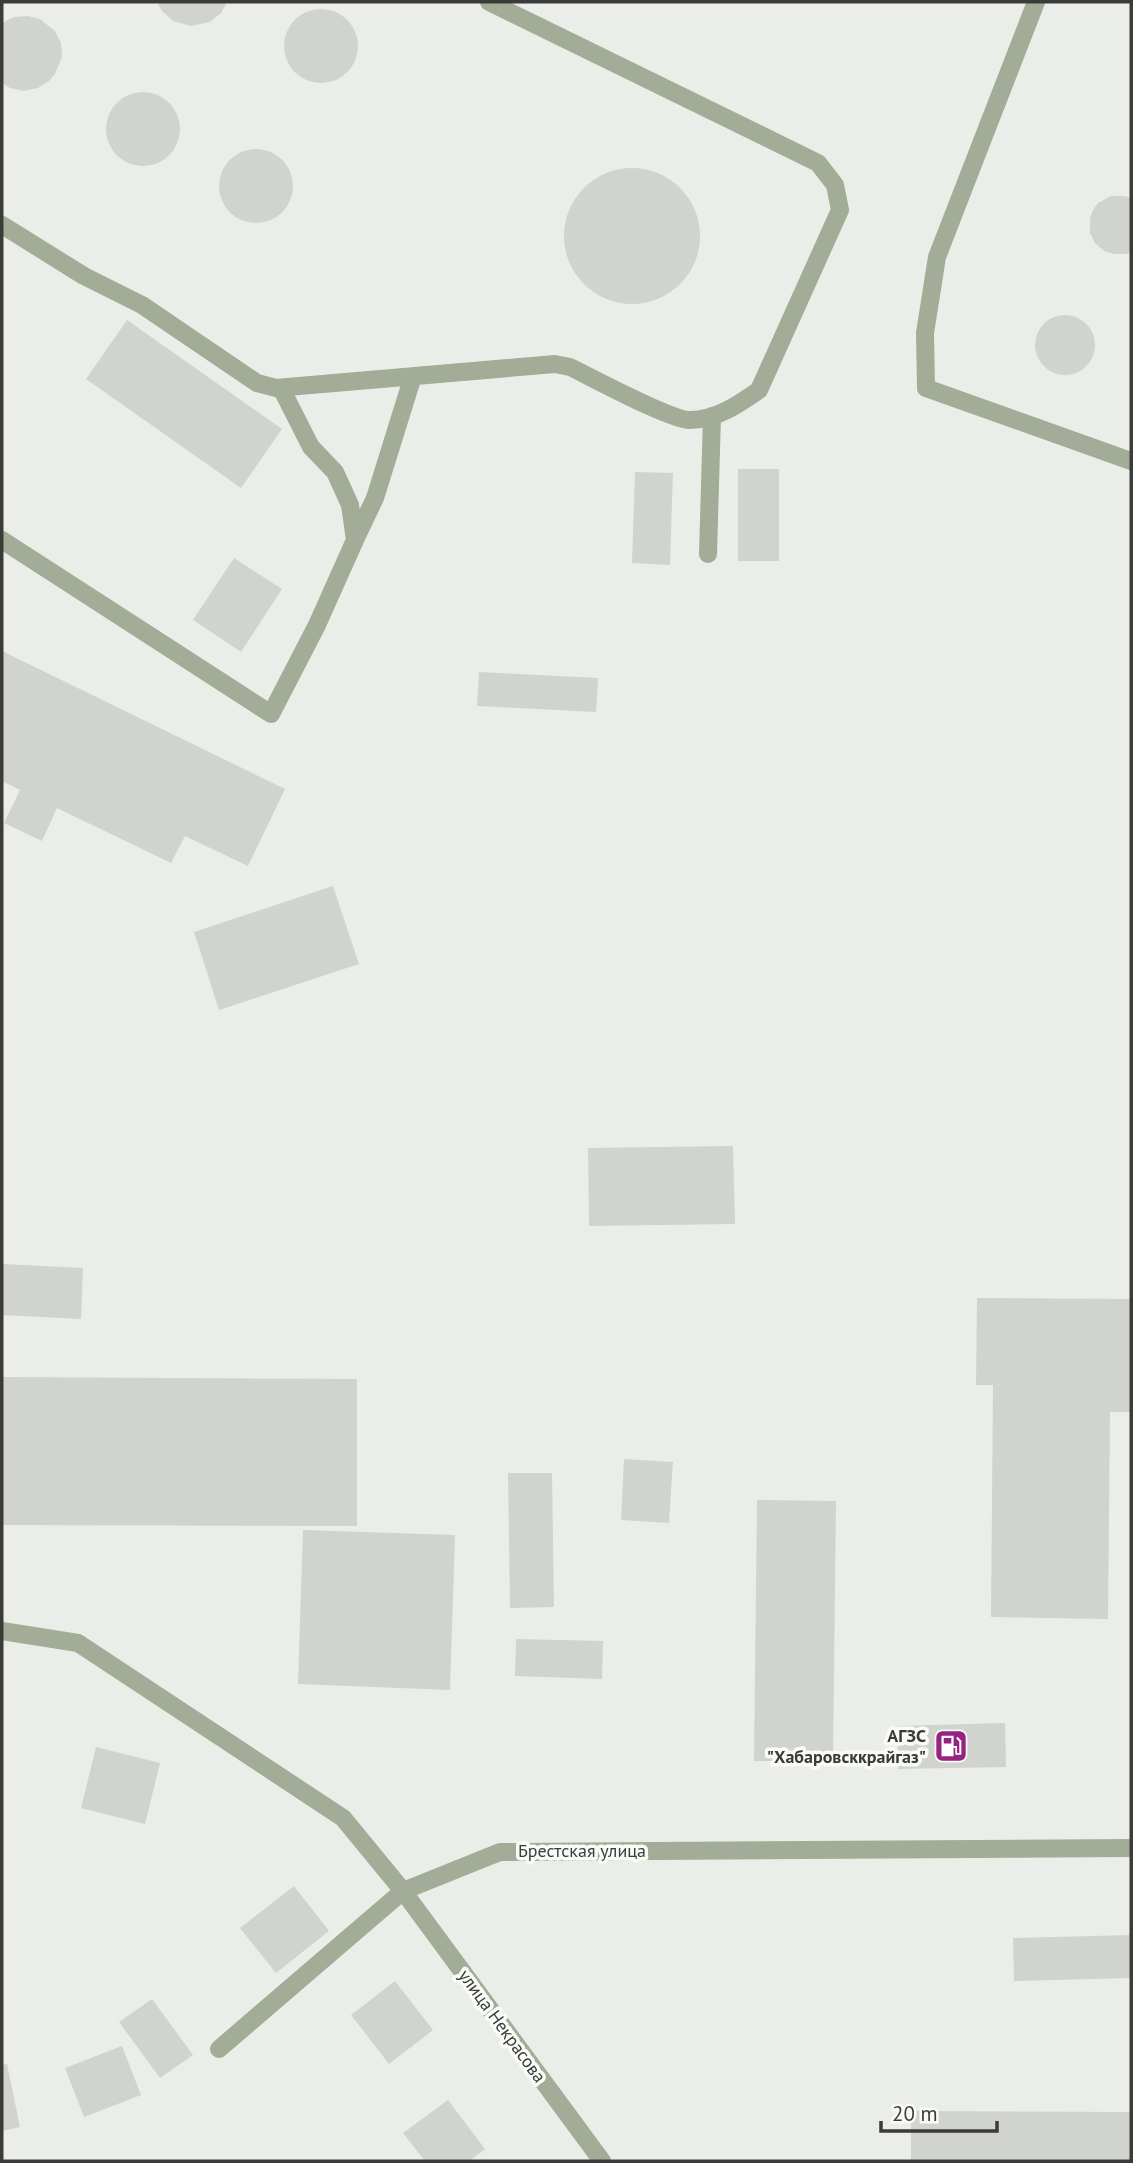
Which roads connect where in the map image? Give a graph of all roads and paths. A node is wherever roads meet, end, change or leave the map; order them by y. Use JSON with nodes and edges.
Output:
{"nodes":[{"id":1,"x":489,"y":2,"type":"edge"},
{"id":2,"x":1036,"y":2,"type":"edge"},
{"id":3,"x":2,"y":225,"type":"edge"},
{"id":4,"x":413,"y":376,"type":"junction"},
{"id":5,"x":281,"y":388,"type":"junction"},
{"id":6,"x":712,"y":416,"type":"junction"},
{"id":7,"x":1131,"y":461,"type":"edge"},
{"id":8,"x":2,"y":540,"type":"edge"},
{"id":9,"x":355,"y":540,"type":"junction"},
{"id":10,"x":708,"y":554,"type":"dead end"},
{"id":11,"x":2,"y":1631,"type":"edge"},
{"id":12,"x":1131,"y":1848,"type":"edge"},
{"id":13,"x":403,"y":1891,"type":"junction"},
{"id":14,"x":219,"y":2049,"type":"dead end"},
{"id":15,"x":601,"y":2161,"type":"edge"}],
"edges":[{"from":1,"to":6,"type":"street"},
{"from":2,"to":7,"type":"street"},
{"from":3,"to":5,"type":"street"},
{"from":4,"to":5,"type":"street"},
{"from":4,"to":6,"type":"street"},
{"from":4,"to":9,"type":"street"},
{"from":5,"to":9,"type":"street"},
{"from":6,"to":10,"type":"street"},
{"from":8,"to":9,"type":"street"},
{"from":11,"to":13,"type":"street"},
{"from":12,"to":13,"type":"street","name":"Брестская улица"},
{"from":13,"to":14,"type":"street","name":"Брестская улица"},
{"from":13,"to":15,"type":"street","name":"улица Некрасова"}]}
